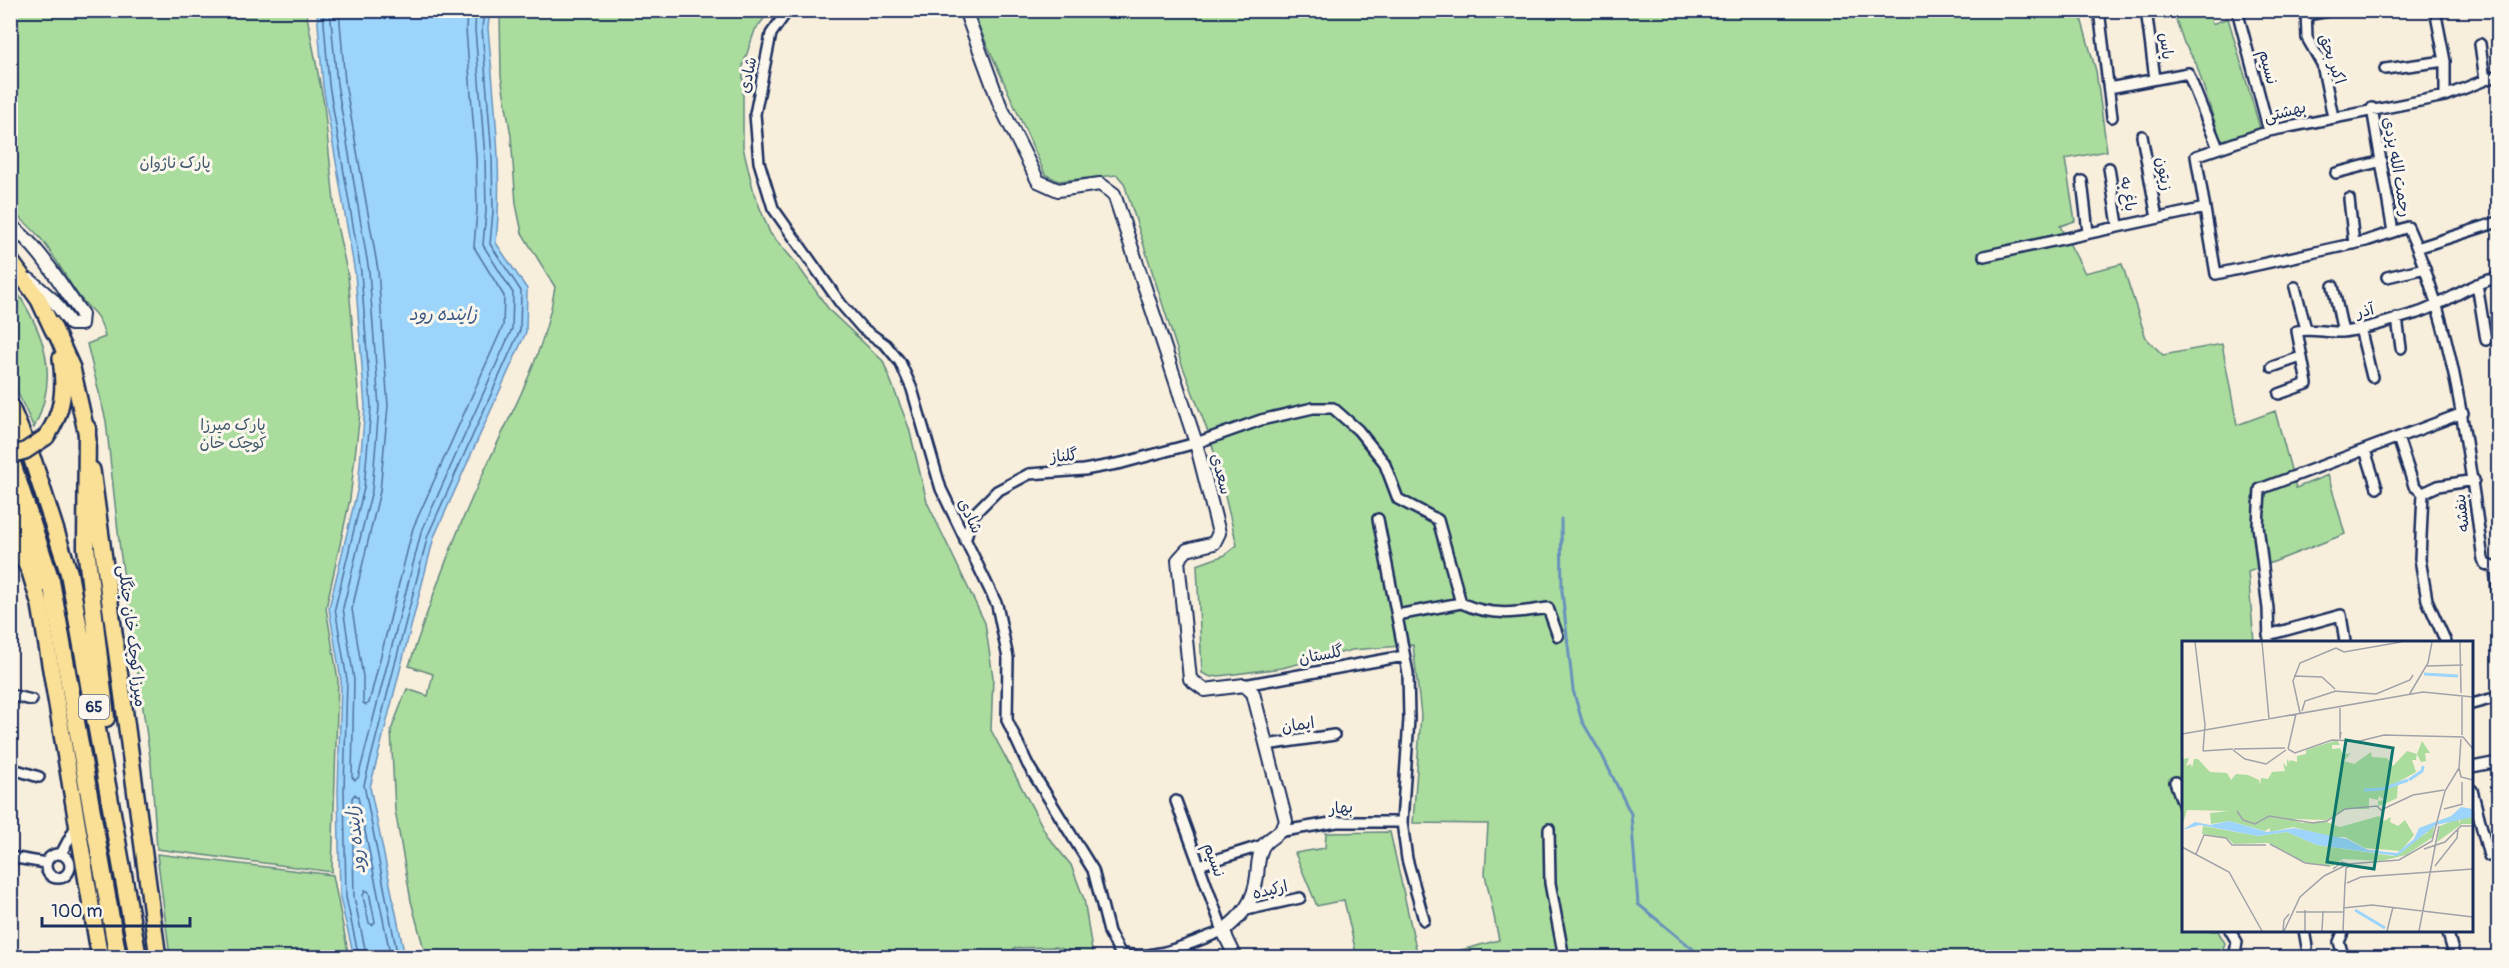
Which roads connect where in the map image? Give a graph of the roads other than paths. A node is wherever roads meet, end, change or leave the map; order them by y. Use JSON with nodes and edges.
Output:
{"nodes":[{"id":1,"x":788,"y":10,"type":"edge"},
{"id":2,"x":2099,"y":10,"type":"edge"},
{"id":3,"x":2237,"y":10,"type":"edge"},
{"id":4,"x":2334,"y":10,"type":"edge"},
{"id":5,"x":2435,"y":10,"type":"edge"},
{"id":6,"x":967,"y":12,"type":"edge"},
{"id":7,"x":2306,"y":13,"type":"edge"},
{"id":8,"x":2147,"y":17,"type":"dead end"},
{"id":9,"x":2480,"y":44,"type":"dead end"},
{"id":10,"x":2445,"y":61,"type":"junction"},
{"id":11,"x":2385,"y":69,"type":"dead end"},
{"id":12,"x":2499,"y":75,"type":"edge"},
{"id":13,"x":2155,"y":79,"type":"junction"},
{"id":14,"x":2485,"y":80,"type":"junction"},
{"id":15,"x":2109,"y":88,"type":"junction"},
{"id":16,"x":2445,"y":96,"type":"junction"},
{"id":17,"x":2372,"y":108,"type":"junction"},
{"id":18,"x":2112,"y":117,"type":"dead end"},
{"id":19,"x":2333,"y":117,"type":"junction"},
{"id":20,"x":2269,"y":131,"type":"junction"},
{"id":21,"x":2142,"y":136,"type":"dead end"},
{"id":22,"x":2218,"y":148,"type":"junction"},
{"id":23,"x":2382,"y":161,"type":"junction"},
{"id":24,"x":2109,"y":168,"type":"dead end"},
{"id":25,"x":2336,"y":173,"type":"dead end"},
{"id":26,"x":2082,"y":181,"type":"dead end"},
{"id":27,"x":2349,"y":198,"type":"dead end"},
{"id":28,"x":2205,"y":208,"type":"junction"},
{"id":29,"x":2157,"y":218,"type":"junction"},
{"id":30,"x":2499,"y":222,"type":"edge"},
{"id":31,"x":10,"y":225,"type":"edge"},
{"id":32,"x":2118,"y":225,"type":"junction"},
{"id":33,"x":2088,"y":232,"type":"junction"},
{"id":34,"x":2393,"y":232,"type":"junction"},
{"id":35,"x":2354,"y":244,"type":"junction"},
{"id":36,"x":2417,"y":248,"type":"junction"},
{"id":37,"x":1984,"y":255,"type":"dead end"},
{"id":38,"x":16,"y":266,"type":"edge"},
{"id":39,"x":2426,"y":268,"type":"junction"},
{"id":40,"x":2388,"y":277,"type":"dead end"},
{"id":41,"x":2499,"y":278,"type":"edge"},
{"id":42,"x":2477,"y":284,"type":"junction"},
{"id":43,"x":2333,"y":286,"type":"dead end"},
{"id":44,"x":2295,"y":287,"type":"dead end"},
{"id":45,"x":2438,"y":305,"type":"junction"},
{"id":46,"x":2397,"y":318,"type":"junction"},
{"id":47,"x":52,"y":324,"type":"junction"},
{"id":48,"x":2360,"y":327,"type":"junction"},
{"id":49,"x":2301,"y":330,"type":"junction"},
{"id":50,"x":2343,"y":332,"type":"junction"},
{"id":51,"x":2486,"y":340,"type":"dead end"},
{"id":52,"x":2401,"y":348,"type":"dead end"},
{"id":53,"x":2301,"y":357,"type":"junction"},
{"id":54,"x":2272,"y":367,"type":"dead end"},
{"id":55,"x":2372,"y":377,"type":"dead end"},
{"id":56,"x":2279,"y":394,"type":"dead end"},
{"id":57,"x":10,"y":406,"type":"edge"},
{"id":58,"x":2463,"y":413,"type":"junction"},
{"id":59,"x":87,"y":428,"type":"junction"},
{"id":60,"x":2398,"y":438,"type":"junction"},
{"id":61,"x":1196,"y":443,"type":"junction"},
{"id":62,"x":2365,"y":450,"type":"junction"},
{"id":63,"x":12,"y":460,"type":"edge"},
{"id":64,"x":2474,"y":480,"type":"junction"},
{"id":65,"x":2377,"y":488,"type":"dead end"},
{"id":66,"x":2423,"y":493,"type":"junction"},
{"id":67,"x":10,"y":510,"type":"edge"},
{"id":68,"x":1378,"y":519,"type":"dead end"},
{"id":69,"x":10,"y":533,"type":"edge"},
{"id":70,"x":965,"y":541,"type":"junction"},
{"id":71,"x":2497,"y":568,"type":"edge"},
{"id":72,"x":1461,"y":603,"type":"junction"},
{"id":73,"x":2499,"y":603,"type":"edge"},
{"id":74,"x":58,"y":615,"type":"junction"},
{"id":75,"x":1397,"y":615,"type":"junction"},
{"id":76,"x":1558,"y":636,"type":"dead end"},
{"id":77,"x":2268,"y":639,"type":"edge"},
{"id":78,"x":2345,"y":641,"type":"edge"},
{"id":79,"x":2446,"y":641,"type":"edge"},
{"id":80,"x":1404,"y":656,"type":"junction"},
{"id":81,"x":1244,"y":685,"type":"junction"},
{"id":82,"x":10,"y":695,"type":"edge"},
{"id":83,"x":2499,"y":697,"type":"edge"},
{"id":84,"x":32,"y":700,"type":"dead end"},
{"id":85,"x":2473,"y":704,"type":"edge"},
{"id":86,"x":1334,"y":735,"type":"dead end"},
{"id":87,"x":1266,"y":745,"type":"junction"},
{"id":88,"x":2499,"y":762,"type":"edge"},
{"id":89,"x":2473,"y":767,"type":"edge"},
{"id":90,"x":10,"y":768,"type":"edge"},
{"id":91,"x":39,"y":777,"type":"dead end"},
{"id":92,"x":2175,"y":782,"type":"dead end"},
{"id":93,"x":2473,"y":794,"type":"edge"},
{"id":94,"x":1176,"y":801,"type":"dead end"},
{"id":95,"x":2182,"y":801,"type":"edge"},
{"id":96,"x":79,"y":820,"type":"junction"},
{"id":97,"x":1402,"y":822,"type":"junction"},
{"id":98,"x":1549,"y":829,"type":"dead end"},
{"id":99,"x":1282,"y":831,"type":"junction"},
{"id":100,"x":1263,"y":845,"type":"junction"},
{"id":101,"x":120,"y":847,"type":"junction"},
{"id":102,"x":61,"y":854,"type":"junction"},
{"id":103,"x":2488,"y":856,"type":"dead end"},
{"id":104,"x":10,"y":857,"type":"edge"},
{"id":105,"x":46,"y":863,"type":"junction"},
{"id":106,"x":1199,"y":865,"type":"junction"},
{"id":107,"x":69,"y":870,"type":"junction"},
{"id":108,"x":88,"y":882,"type":"junction"},
{"id":109,"x":1300,"y":898,"type":"dead end"},
{"id":110,"x":1246,"y":910,"type":"junction"},
{"id":111,"x":1424,"y":920,"type":"dead end"},
{"id":112,"x":1223,"y":931,"type":"junction"},
{"id":113,"x":2231,"y":932,"type":"edge"},
{"id":114,"x":2304,"y":932,"type":"edge"},
{"id":115,"x":2342,"y":932,"type":"edge"},
{"id":116,"x":2448,"y":932,"type":"edge"},
{"id":117,"x":2307,"y":947,"type":"dead end"},
{"id":118,"x":100,"y":957,"type":"edge"},
{"id":119,"x":117,"y":957,"type":"edge"},
{"id":120,"x":138,"y":957,"type":"edge"},
{"id":121,"x":158,"y":957,"type":"edge"},
{"id":122,"x":1236,"y":957,"type":"edge"},
{"id":123,"x":1564,"y":957,"type":"edge"},
{"id":124,"x":2234,"y":957,"type":"edge"},
{"id":125,"x":2344,"y":957,"type":"edge"},
{"id":126,"x":2455,"y":957,"type":"edge"}],
"edges":[{"from":1,"to":70,"type":"street","name":"شادی"},
{"from":2,"to":15,"type":"street"},
{"from":3,"to":20,"type":"street","name":"نسیم"},
{"from":4,"to":7,"type":"street"},
{"from":5,"to":10,"type":"street"},
{"from":6,"to":61,"type":"street","name":"سعدی"},
{"from":7,"to":19,"type":"street","name":"اکبر بحق"},
{"from":8,"to":13,"type":"street","name":"یاس"},
{"from":9,"to":14,"type":"street"},
{"from":10,"to":11,"type":"street"},
{"from":10,"to":16,"type":"street"},
{"from":12,"to":14,"type":"street","name":"بهشتی"},
{"from":13,"to":15,"type":"street"},
{"from":13,"to":22,"type":"street"},
{"from":14,"to":16,"type":"street","name":"بهشتی"},
{"from":15,"to":18,"type":"street"},
{"from":16,"to":17,"type":"street","name":"بهشتی"},
{"from":17,"to":19,"type":"street","name":"بهشتی"},
{"from":17,"to":23,"type":"street","name":"رحمت الله یزدی"},
{"from":19,"to":20,"type":"street","name":"بهشتی"},
{"from":20,"to":22,"type":"street","name":"بهشتی"},
{"from":21,"to":29,"type":"street","name":"زيتون"},
{"from":22,"to":28,"type":"street","name":"بهشتی"},
{"from":23,"to":25,"type":"street"},
{"from":23,"to":34,"type":"street","name":"رحمت الله یزدی"},
{"from":24,"to":32,"type":"street","name":"باغ به"},
{"from":26,"to":33,"type":"street"},
{"from":27,"to":35,"type":"street"},
{"from":28,"to":29,"type":"street"},
{"from":28,"to":35,"type":"street","name":"بهشتی"},
{"from":29,"to":32,"type":"street"},
{"from":30,"to":36,"type":"street"},
{"from":31,"to":38,"type":"street"},
{"from":32,"to":33,"type":"street"},
{"from":33,"to":37,"type":"street"},
{"from":34,"to":35,"type":"street"},
{"from":34,"to":36,"type":"street","name":"بنفشه"},
{"from":36,"to":39,"type":"street","name":"بنفشه"},
{"from":38,"to":47,"type":"main road"},
{"from":39,"to":40,"type":"street"},
{"from":39,"to":45,"type":"street","name":"بنفشه"},
{"from":41,"to":42,"type":"street","name":"آذر"},
{"from":42,"to":45,"type":"street","name":"آذر"},
{"from":42,"to":51,"type":"street"},
{"from":43,"to":50,"type":"street"},
{"from":44,"to":49,"type":"street"},
{"from":45,"to":46,"type":"street","name":"آذر"},
{"from":45,"to":58,"type":"street","name":"بنفشه"},
{"from":46,"to":48,"type":"street","name":"آذر"},
{"from":46,"to":52,"type":"street"},
{"from":47,"to":59,"type":"main road","name":"میرزا کوچک خان جنگلی"},
{"from":47,"to":63,"type":"main road","bridge":true},
{"from":48,"to":50,"type":"street","name":"آذر"},
{"from":48,"to":55,"type":"street"},
{"from":49,"to":50,"type":"street","name":"آذر"},
{"from":49,"to":53,"type":"street"},
{"from":53,"to":54,"type":"street"},
{"from":53,"to":56,"type":"street"},
{"from":57,"to":101,"type":"highway","number":"65"},
{"from":58,"to":60,"type":"street"},
{"from":58,"to":64,"type":"street","name":"بنفشه"},
{"from":59,"to":101,"type":"highway"},
{"from":59,"to":121,"type":"main road","name":"میرزا کوچک خان جنگلی"},
{"from":60,"to":62,"type":"street"},
{"from":60,"to":66,"type":"street"},
{"from":61,"to":70,"type":"street","name":"گلناز"},
{"from":61,"to":72,"type":"street","name":"گلناز"},
{"from":61,"to":81,"type":"street","name":"سعدی"},
{"from":62,"to":65,"type":"street"},
{"from":62,"to":77,"type":"street"},
{"from":63,"to":74,"type":"highway","number":"65"},
{"from":64,"to":66,"type":"street"},
{"from":64,"to":71,"type":"street","name":"بنفشه"},
{"from":66,"to":79,"type":"street"},
{"from":67,"to":74,"type":"highway"},
{"from":68,"to":75,"type":"street"},
{"from":69,"to":96,"type":"main road"},
{"from":70,"to":112,"type":"street","name":"شادی"},
{"from":71,"to":73,"type":"street"},
{"from":72,"to":75,"type":"street"},
{"from":72,"to":76,"type":"street"},
{"from":74,"to":119,"type":"highway","number":"65"},
{"from":75,"to":80,"type":"street"},
{"from":77,"to":78,"type":"street"},
{"from":80,"to":81,"type":"street","name":"گلستان"},
{"from":80,"to":97,"type":"street"},
{"from":81,"to":87,"type":"street"},
{"from":82,"to":84,"type":"street"},
{"from":83,"to":85,"type":"street"},
{"from":86,"to":87,"type":"street","name":"ایمان"},
{"from":87,"to":99,"type":"street"},
{"from":88,"to":89,"type":"street"},
{"from":90,"to":91,"type":"street"},
{"from":92,"to":95,"type":"street"},
{"from":93,"to":103,"type":"street"},
{"from":94,"to":106,"type":"street","name":"نسیم"},
{"from":96,"to":102,"type":"street"},
{"from":96,"to":108,"type":"main road"},
{"from":97,"to":99,"type":"street","name":"بهار"},
{"from":97,"to":111,"type":"street"},
{"from":98,"to":123,"type":"street"},
{"from":99,"to":100,"type":"street"},
{"from":100,"to":106,"type":"street"},
{"from":100,"to":110,"type":"street"},
{"from":101,"to":120,"type":"highway","number":"65"},
{"from":102,"to":105,"type":"street"},
{"from":102,"to":107,"type":"street"},
{"from":104,"to":105,"type":"street"},
{"from":105,"to":107,"type":"street"},
{"from":106,"to":112,"type":"street","name":"نسیم"},
{"from":107,"to":108,"type":"street"},
{"from":108,"to":118,"type":"main road"},
{"from":109,"to":110,"type":"street","name":"ارکیده"},
{"from":110,"to":112,"type":"street"},
{"from":112,"to":122,"type":"street"},
{"from":113,"to":124,"type":"street"},
{"from":114,"to":117,"type":"street"},
{"from":115,"to":125,"type":"street"},
{"from":116,"to":126,"type":"street"}]}
